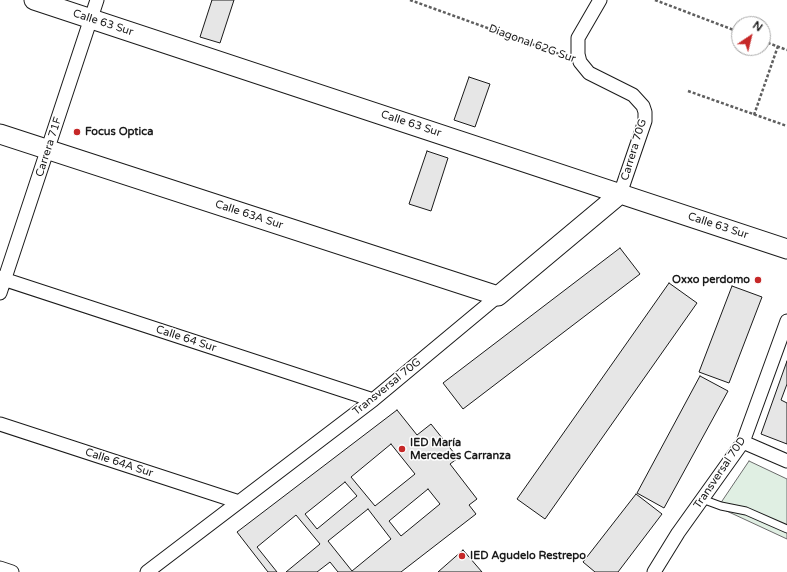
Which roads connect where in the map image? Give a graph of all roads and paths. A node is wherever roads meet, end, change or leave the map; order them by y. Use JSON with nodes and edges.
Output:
{"nodes":[{"id":1,"x":34,"y":0,"type":"edge"},
{"id":2,"x":97,"y":0,"type":"edge"},
{"id":3,"x":410,"y":0,"type":"edge"},
{"id":4,"x":654,"y":0,"type":"edge"},
{"id":5,"x":596,"y":1,"type":"edge"},
{"id":6,"x":90,"y":18,"type":"junction"},
{"id":7,"x":731,"y":29,"type":"edge"},
{"id":8,"x":771,"y":44,"type":"edge"},
{"id":9,"x":778,"y":46,"type":"junction"},
{"id":10,"x":787,"y":50,"type":"edge"},
{"id":11,"x":580,"y":62,"type":"junction"},
{"id":12,"x":688,"y":91,"type":"dead end"},
{"id":13,"x":643,"y":106,"type":"joint"},
{"id":14,"x":754,"y":115,"type":"junction"},
{"id":15,"x":787,"y":126,"type":"edge"},
{"id":16,"x":0,"y":134,"type":"edge"},
{"id":17,"x":48,"y":150,"type":"junction"},
{"id":18,"x":620,"y":194,"type":"junction"},
{"id":19,"x":787,"y":249,"type":"edge"},
{"id":20,"x":2,"y":279,"type":"edge"},
{"id":21,"x":0,"y":293,"type":"edge"},
{"id":22,"x":498,"y":296,"type":"junction"},
{"id":23,"x":787,"y":321,"type":"edge"},
{"id":24,"x":373,"y":400,"type":"junction"},
{"id":25,"x":0,"y":424,"type":"edge"},
{"id":26,"x":743,"y":442,"type":"junction"},
{"id":27,"x":787,"y":461,"type":"edge"},
{"id":28,"x":702,"y":499,"type":"junction"},
{"id":29,"x":239,"y":502,"type":"junction"},
{"id":30,"x":787,"y":529,"type":"edge"},
{"id":31,"x":0,"y":568,"type":"edge"},
{"id":32,"x":12,"y":572,"type":"edge"},
{"id":33,"x":148,"y":572,"type":"edge"},
{"id":34,"x":654,"y":572,"type":"edge"}],
"edges":[{"from":1,"to":6,"type":"street","name":"Calle 63 Sur"},
{"from":2,"to":6,"type":"street","name":"Carrera 71F"},
{"from":3,"to":11,"type":"path","name":"Diagonal 62G Sur"},
{"from":4,"to":7,"type":"path"},
{"from":5,"to":11,"type":"street"},
{"from":6,"to":17,"type":"street","name":"Carrera 71F"},
{"from":6,"to":18,"type":"street","name":"Calle 63 Sur"},
{"from":8,"to":9,"type":"path"},
{"from":9,"to":10,"type":"path"},
{"from":9,"to":14,"type":"path"},
{"from":11,"to":13,"type":"street","name":"Diagonal 62G Sur"},
{"from":12,"to":14,"type":"path"},
{"from":13,"to":18,"type":"street","name":"Carrera 70G"},
{"from":14,"to":15,"type":"path"},
{"from":16,"to":17,"type":"street","name":"Calle 63A Sur"},
{"from":17,"to":20,"type":"street","name":"Carrera 71F"},
{"from":17,"to":22,"type":"street","name":"Calle 63A Sur"},
{"from":18,"to":19,"type":"street","name":"Calle 63 Sur"},
{"from":18,"to":22,"type":"street","name":"Transversal 70G"},
{"from":20,"to":21,"type":"street","name":"Carrera 71F"},
{"from":20,"to":24,"type":"street","name":"Calle 64 Sur"},
{"from":22,"to":24,"type":"street","name":"Transversal 70G"},
{"from":23,"to":26,"type":"street","name":"Transversal 70D"},
{"from":24,"to":29,"type":"street","name":"Transversal 70G"},
{"from":25,"to":29,"type":"street","name":"Calle 64A Sur"},
{"from":26,"to":27,"type":"street"},
{"from":26,"to":28,"type":"street","name":"Transversal 70D"},
{"from":28,"to":30,"type":"lane"},
{"from":28,"to":34,"type":"street","name":"Transversal 70D"},
{"from":29,"to":33,"type":"street","name":"Transversal 70G"},
{"from":31,"to":32,"type":"street"}]}
